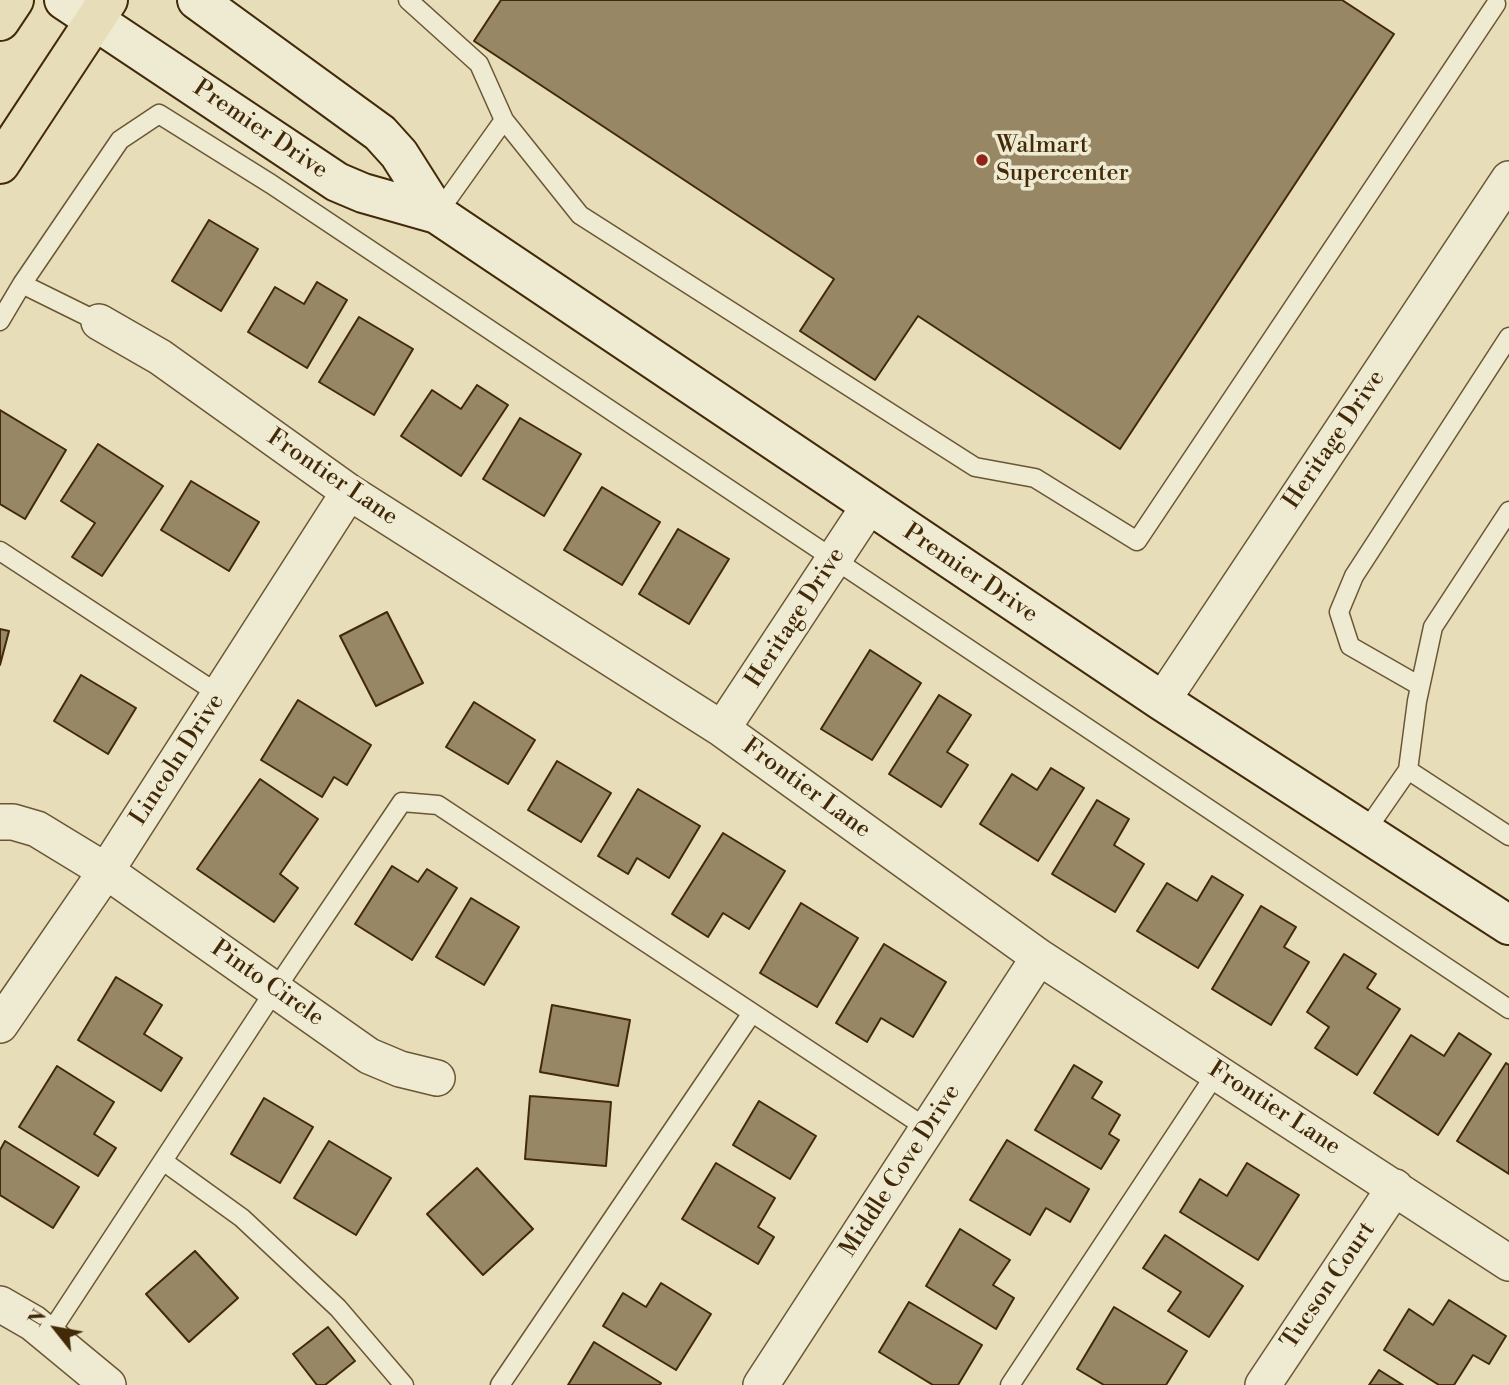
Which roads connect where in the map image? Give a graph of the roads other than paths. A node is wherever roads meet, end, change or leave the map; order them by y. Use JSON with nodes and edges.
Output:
{"nodes":[{"id":1,"x":14,"y":0,"type":"edge"},
{"id":2,"x":197,"y":0,"type":"edge"},
{"id":3,"x":408,"y":0,"type":"edge"},
{"id":4,"x":1500,"y":6,"type":"edge"},
{"id":5,"x":89,"y":7,"type":"edge"},
{"id":6,"x":0,"y":21,"type":"edge"},
{"id":7,"x":504,"y":120,"type":"junction"},
{"id":8,"x":0,"y":164,"type":"edge"},
{"id":9,"x":1509,"y":179,"type":"edge"},
{"id":10,"x":437,"y":214,"type":"junction"},
{"id":11,"x":22,"y":285,"type":"junction"},
{"id":12,"x":0,"y":321,"type":"edge"},
{"id":13,"x":99,"y":322,"type":"joint"},
{"id":14,"x":1509,"y":337,"type":"edge"},
{"id":15,"x":349,"y":492,"type":"junction"},
{"id":16,"x":869,"y":506,"type":"junction"},
{"id":17,"x":1509,"y":511,"type":"edge"},
{"id":18,"x":0,"y":551,"type":"edge"},
{"id":19,"x":835,"y":559,"type":"junction"},
{"id":20,"x":1420,"y":687,"type":"junction"},
{"id":21,"x":220,"y":695,"type":"junction"},
{"id":22,"x":1162,"y":701,"type":"junction"},
{"id":23,"x":722,"y":729,"type":"junction"},
{"id":24,"x":1408,"y":770,"type":"junction"},
{"id":25,"x":0,"y":822,"type":"edge"},
{"id":26,"x":1365,"y":832,"type":"junction"},
{"id":27,"x":1509,"y":836,"type":"edge"},
{"id":28,"x":106,"y":871,"type":"junction"},
{"id":29,"x":1509,"y":925,"type":"edge"},
{"id":30,"x":1040,"y":957,"type":"junction"},
{"id":31,"x":275,"y":990,"type":"junction"},
{"id":32,"x":1509,"y":1009,"type":"edge"},
{"id":33,"x":751,"y":1013,"type":"junction"},
{"id":34,"x":0,"y":1025,"type":"edge"},
{"id":35,"x":1217,"y":1072,"type":"junction"},
{"id":36,"x":437,"y":1078,"type":"dead end"},
{"id":37,"x":928,"y":1129,"type":"junction"},
{"id":38,"x":163,"y":1161,"type":"junction"},
{"id":39,"x":1395,"y":1187,"type":"junction"},
{"id":40,"x":1509,"y":1263,"type":"edge"},
{"id":41,"x":0,"y":1304,"type":"edge"},
{"id":42,"x":48,"y":1336,"type":"junction"},
{"id":43,"x":108,"y":1385,"type":"edge"},
{"id":44,"x":404,"y":1385,"type":"edge"},
{"id":45,"x":500,"y":1385,"type":"edge"},
{"id":46,"x":761,"y":1385,"type":"edge"},
{"id":47,"x":1010,"y":1385,"type":"edge"},
{"id":48,"x":1263,"y":1385,"type":"edge"}],
"edges":[{"from":1,"to":6,"type":"main road"},
{"from":2,"to":10,"type":"street","name":"Premier Drive"},
{"from":3,"to":7,"type":"lane"},
{"from":4,"to":7,"type":"lane"},
{"from":5,"to":8,"type":"main road"},
{"from":5,"to":10,"type":"street","name":"Premier Drive"},
{"from":7,"to":10,"type":"lane"},
{"from":9,"to":22,"type":"street","name":"Heritage Drive"},
{"from":10,"to":16,"type":"street","name":"Premier Drive"},
{"from":11,"to":12,"type":"lane"},
{"from":11,"to":13,"type":"lane"},
{"from":11,"to":19,"type":"lane"},
{"from":13,"to":15,"type":"street","name":"Frontier Lane"},
{"from":14,"to":20,"type":"lane"},
{"from":15,"to":21,"type":"street","name":"Lincoln Drive"},
{"from":15,"to":23,"type":"street","name":"Frontier Lane"},
{"from":16,"to":19,"type":"street","name":"Heritage Drive"},
{"from":16,"to":22,"type":"street","name":"Premier Drive"},
{"from":17,"to":20,"type":"lane"},
{"from":18,"to":21,"type":"lane"},
{"from":19,"to":23,"type":"street","name":"Heritage Drive"},
{"from":19,"to":32,"type":"lane"},
{"from":20,"to":24,"type":"lane"},
{"from":21,"to":28,"type":"street","name":"Lincoln Drive"},
{"from":22,"to":26,"type":"street","name":"Premier Drive"},
{"from":23,"to":30,"type":"street","name":"Frontier Lane"},
{"from":24,"to":26,"type":"lane"},
{"from":24,"to":27,"type":"lane"},
{"from":25,"to":28,"type":"street","name":"Pinto Circle"},
{"from":26,"to":29,"type":"street","name":"Premier Drive"},
{"from":28,"to":31,"type":"street","name":"Pinto Circle"},
{"from":28,"to":34,"type":"street","name":"Lincoln Drive"},
{"from":30,"to":35,"type":"street","name":"Frontier Lane"},
{"from":30,"to":37,"type":"street","name":"Middle Cove Drive"},
{"from":31,"to":33,"type":"lane"},
{"from":31,"to":36,"type":"street","name":"Pinto Circle"},
{"from":31,"to":38,"type":"lane"},
{"from":33,"to":37,"type":"lane"},
{"from":33,"to":45,"type":"lane"},
{"from":35,"to":39,"type":"street","name":"Frontier Lane"},
{"from":35,"to":47,"type":"lane"},
{"from":37,"to":46,"type":"street","name":"Middle Cove Drive"},
{"from":38,"to":42,"type":"lane"},
{"from":38,"to":44,"type":"lane"},
{"from":39,"to":40,"type":"street","name":"Frontier Lane"},
{"from":39,"to":48,"type":"street","name":"Tucson Court"},
{"from":41,"to":42,"type":"street"},
{"from":42,"to":43,"type":"street"}]}
